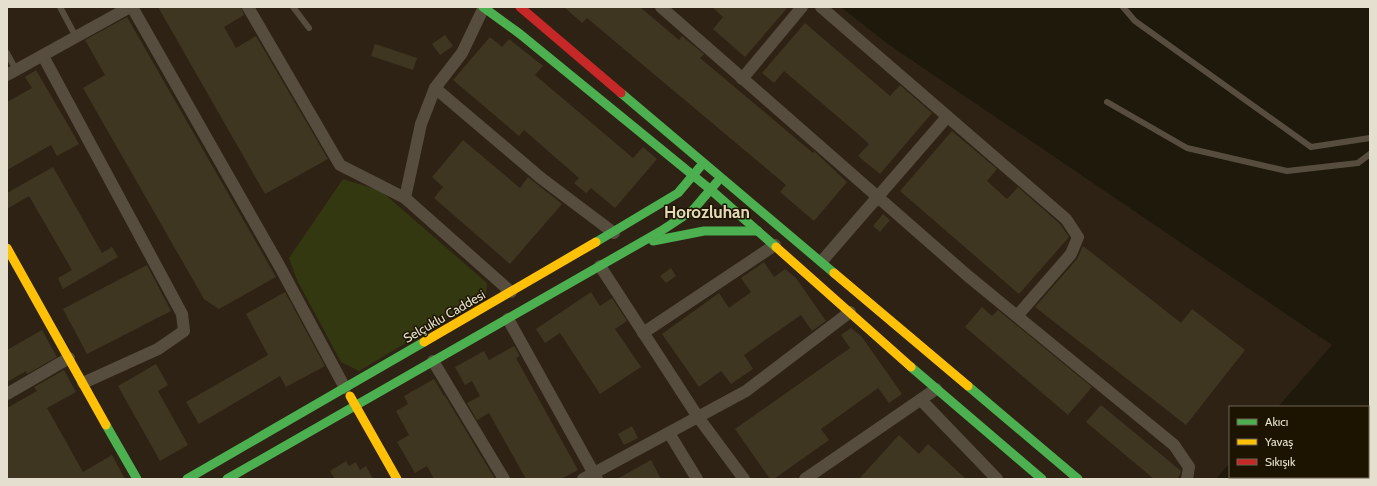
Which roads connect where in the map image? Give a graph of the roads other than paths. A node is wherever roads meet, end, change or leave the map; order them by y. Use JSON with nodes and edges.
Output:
{"nodes":[{"id":1,"x":60,"y":7,"type":"edge"},
{"id":2,"x":131,"y":7,"type":"edge"},
{"id":3,"x":248,"y":7,"type":"edge"},
{"id":4,"x":293,"y":7,"type":"edge"},
{"id":5,"x":484,"y":7,"type":"edge"},
{"id":6,"x":520,"y":7,"type":"edge"},
{"id":7,"x":661,"y":7,"type":"edge"},
{"id":8,"x":802,"y":7,"type":"edge"},
{"id":9,"x":821,"y":7,"type":"edge"},
{"id":10,"x":1123,"y":7,"type":"edge"},
{"id":11,"x":309,"y":28,"type":"dead end"},
{"id":12,"x":76,"y":37,"type":"junction"},
{"id":13,"x":7,"y":53,"type":"edge"},
{"id":14,"x":43,"y":56,"type":"junction"},
{"id":15,"x":12,"y":73,"type":"edge"},
{"id":16,"x":742,"y":79,"type":"junction"},
{"id":17,"x":435,"y":88,"type":"junction"},
{"id":18,"x":1107,"y":102,"type":"dead end"},
{"id":19,"x":947,"y":117,"type":"junction"},
{"id":20,"x":1370,"y":138,"type":"edge"},
{"id":21,"x":1370,"y":154,"type":"edge"},
{"id":22,"x":704,"y":162,"type":"junction"},
{"id":23,"x":693,"y":176,"type":"junction"},
{"id":24,"x":722,"y":177,"type":"junction"},
{"id":25,"x":710,"y":190,"type":"junction"},
{"id":26,"x":878,"y":197,"type":"junction"},
{"id":27,"x":405,"y":198,"type":"junction"},
{"id":28,"x":758,"y":231,"type":"junction"},
{"id":29,"x":614,"y":233,"type":"junction"},
{"id":30,"x":639,"y":244,"type":"junction"},
{"id":31,"x":774,"y":245,"type":"junction"},
{"id":32,"x":7,"y":248,"type":"edge"},
{"id":33,"x":822,"y":261,"type":"junction"},
{"id":34,"x":600,"y":266,"type":"junction"},
{"id":35,"x":510,"y":292,"type":"junction"},
{"id":36,"x":850,"y":312,"type":"junction"},
{"id":37,"x":1017,"y":316,"type":"junction"},
{"id":38,"x":508,"y":319,"type":"junction"},
{"id":39,"x":643,"y":333,"type":"junction"},
{"id":40,"x":69,"y":358,"type":"junction"},
{"id":41,"x":433,"y":361,"type":"junction"},
{"id":42,"x":83,"y":382,"type":"junction"},
{"id":43,"x":345,"y":388,"type":"junction"},
{"id":44,"x":936,"y":389,"type":"junction"},
{"id":45,"x":7,"y":394,"type":"edge"},
{"id":46,"x":921,"y":400,"type":"junction"},
{"id":47,"x":355,"y":406,"type":"junction"},
{"id":48,"x":698,"y":417,"type":"junction"},
{"id":49,"x":669,"y":433,"type":"junction"},
{"id":50,"x":591,"y":477,"type":"edge"},
{"id":51,"x":813,"y":477,"type":"edge"},
{"id":52,"x":137,"y":479,"type":"edge"},
{"id":53,"x":187,"y":479,"type":"edge"},
{"id":54,"x":227,"y":479,"type":"edge"},
{"id":55,"x":397,"y":479,"type":"edge"},
{"id":56,"x":504,"y":479,"type":"edge"},
{"id":57,"x":697,"y":479,"type":"edge"},
{"id":58,"x":744,"y":479,"type":"edge"},
{"id":59,"x":997,"y":479,"type":"edge"},
{"id":60,"x":1042,"y":479,"type":"edge"},
{"id":61,"x":1078,"y":479,"type":"edge"},
{"id":62,"x":1187,"y":479,"type":"edge"}],
"edges":[{"from":1,"to":12,"type":"lane"},
{"from":2,"to":12,"type":"street"},
{"from":2,"to":43,"type":"street"},
{"from":3,"to":27,"type":"street"},
{"from":4,"to":11,"type":"lane"},
{"from":5,"to":17,"type":"street"},
{"from":5,"to":23,"type":"street"},
{"from":6,"to":22,"type":"street"},
{"from":7,"to":16,"type":"street"},
{"from":8,"to":16,"type":"street"},
{"from":9,"to":19,"type":"street"},
{"from":10,"to":20,"type":"lane"},
{"from":12,"to":14,"type":"street"},
{"from":13,"to":15,"type":"lane"},
{"from":14,"to":15,"type":"street"},
{"from":14,"to":42,"type":"street"},
{"from":16,"to":26,"type":"street"},
{"from":17,"to":27,"type":"street"},
{"from":17,"to":29,"type":"street"},
{"from":18,"to":21,"type":"lane"},
{"from":19,"to":26,"type":"street"},
{"from":19,"to":37,"type":"street"},
{"from":22,"to":23,"type":"street","name":"Selçuklu Caddesi"},
{"from":22,"to":24,"type":"street"},
{"from":23,"to":25,"type":"street"},
{"from":23,"to":29,"type":"street","name":"Selçuklu Caddesi"},
{"from":24,"to":25,"type":"street"},
{"from":24,"to":33,"type":"street"},
{"from":25,"to":28,"type":"street"},
{"from":25,"to":30,"type":"street"},
{"from":26,"to":33,"type":"street"},
{"from":26,"to":37,"type":"street"},
{"from":27,"to":35,"type":"street"},
{"from":28,"to":30,"type":"street"},
{"from":28,"to":31,"type":"street"},
{"from":29,"to":35,"type":"street","name":"Selçuklu Caddesi"},
{"from":30,"to":34,"type":"street"},
{"from":31,"to":36,"type":"street"},
{"from":31,"to":39,"type":"street"},
{"from":32,"to":40,"type":"street"},
{"from":33,"to":61,"type":"street"},
{"from":34,"to":38,"type":"street"},
{"from":34,"to":39,"type":"street"},
{"from":35,"to":43,"type":"street","name":"Selçuklu Caddesi"},
{"from":36,"to":44,"type":"street"},
{"from":36,"to":48,"type":"street"},
{"from":37,"to":62,"type":"street"},
{"from":38,"to":41,"type":"street"},
{"from":38,"to":50,"type":"street"},
{"from":39,"to":48,"type":"street"},
{"from":40,"to":42,"type":"street"},
{"from":40,"to":45,"type":"street"},
{"from":41,"to":47,"type":"street"},
{"from":41,"to":56,"type":"street"},
{"from":42,"to":52,"type":"street"},
{"from":43,"to":47,"type":"street"},
{"from":43,"to":53,"type":"street","name":"Selçuklu Caddesi"},
{"from":44,"to":46,"type":"street"},
{"from":44,"to":60,"type":"street"},
{"from":46,"to":51,"type":"street"},
{"from":46,"to":59,"type":"street"},
{"from":47,"to":54,"type":"street"},
{"from":47,"to":55,"type":"street"},
{"from":48,"to":49,"type":"street"},
{"from":48,"to":58,"type":"street"},
{"from":49,"to":50,"type":"street"},
{"from":49,"to":57,"type":"street"}]}
